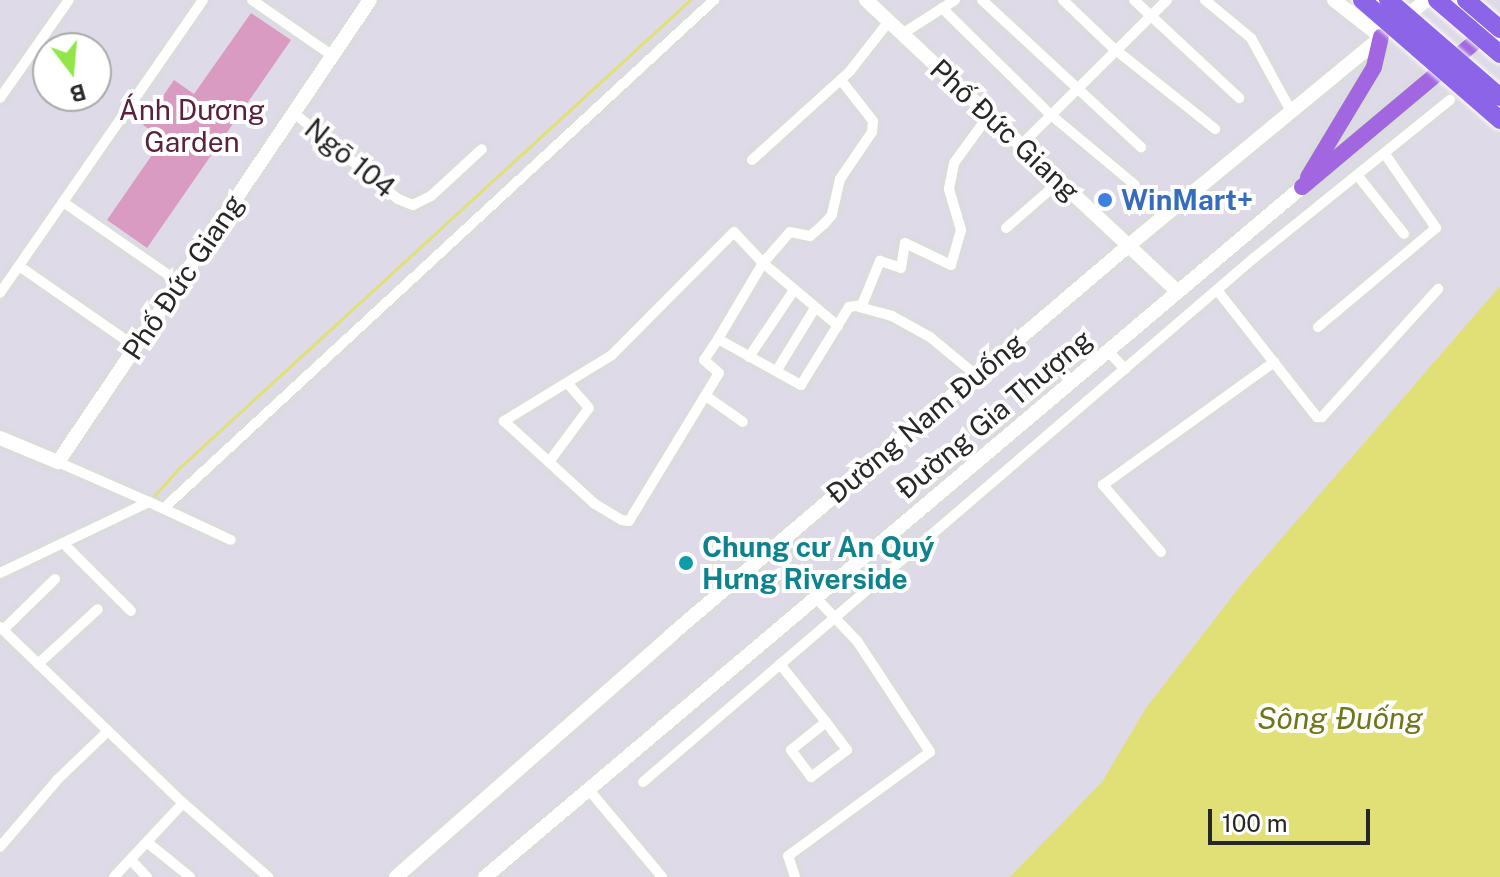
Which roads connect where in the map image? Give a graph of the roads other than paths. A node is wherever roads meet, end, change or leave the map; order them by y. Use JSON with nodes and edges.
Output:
{"nodes":[{"id":1,"x":69,"y":0,"type":"edge"},
{"id":2,"x":203,"y":0,"type":"edge"},
{"id":3,"x":252,"y":0,"type":"edge"},
{"id":4,"x":370,"y":0,"type":"edge"},
{"id":5,"x":714,"y":0,"type":"edge"},
{"id":6,"x":866,"y":0,"type":"edge"},
{"id":7,"x":955,"y":0,"type":"edge"},
{"id":8,"x":982,"y":0,"type":"edge"},
{"id":9,"x":1063,"y":0,"type":"edge"},
{"id":10,"x":1134,"y":0,"type":"edge"},
{"id":11,"x":1167,"y":0,"type":"edge"},
{"id":12,"x":1205,"y":0,"type":"edge"},
{"id":13,"x":1334,"y":0,"type":"edge"},
{"id":14,"x":1362,"y":0,"type":"edge"},
{"id":15,"x":1388,"y":0,"type":"edge"},
{"id":16,"x":1426,"y":0,"type":"edge"},
{"id":17,"x":1437,"y":0,"type":"edge"},
{"id":18,"x":1466,"y":0,"type":"edge"},
{"id":19,"x":942,"y":8,"type":"junction"},
{"id":20,"x":1150,"y":15,"type":"junction"},
{"id":21,"x":889,"y":21,"type":"junction"},
{"id":22,"x":1500,"y":21,"type":"edge"},
{"id":23,"x":1500,"y":29,"type":"edge"},
{"id":24,"x":902,"y":34,"type":"junction"},
{"id":25,"x":1381,"y":37,"type":"junction"},
{"id":26,"x":1117,"y":50,"type":"junction"},
{"id":27,"x":1500,"y":54,"type":"edge"},
{"id":28,"x":333,"y":56,"type":"junction"},
{"id":29,"x":841,"y":80,"type":"junction"},
{"id":30,"x":1077,"y":89,"type":"junction"},
{"id":31,"x":1500,"y":97,"type":"edge"},
{"id":32,"x":0,"y":98,"type":"edge"},
{"id":33,"x":1239,"y":98,"type":"dead end"},
{"id":34,"x":1450,"y":100,"type":"dead end"},
{"id":35,"x":1291,"y":111,"type":"junction"},
{"id":36,"x":294,"y":113,"type":"junction"},
{"id":37,"x":989,"y":115,"type":"junction"},
{"id":38,"x":1051,"y":115,"type":"junction"},
{"id":39,"x":1500,"y":120,"type":"edge"},
{"id":40,"x":1215,"y":129,"type":"dead end"},
{"id":41,"x":1021,"y":145,"type":"junction"},
{"id":42,"x":1141,"y":147,"type":"dead end"},
{"id":43,"x":482,"y":149,"type":"dead end"},
{"id":44,"x":1385,"y":154,"type":"junction"},
{"id":45,"x":752,"y":160,"type":"dead end"},
{"id":46,"x":1358,"y":176,"type":"junction"},
{"id":47,"x":1060,"y":181,"type":"junction"},
{"id":48,"x":1135,"y":185,"type":"dead end"},
{"id":49,"x":1302,"y":187,"type":"junction"},
{"id":50,"x":63,"y":202,"type":"junction"},
{"id":51,"x":1006,"y":228,"type":"dead end"},
{"id":52,"x":1404,"y":234,"type":"dead end"},
{"id":53,"x":1128,"y":246,"type":"junction"},
{"id":54,"x":763,"y":263,"type":"junction"},
{"id":55,"x":19,"y":266,"type":"junction"},
{"id":56,"x":180,"y":283,"type":"junction"},
{"id":57,"x":1438,"y":289,"type":"dead end"},
{"id":58,"x":794,"y":290,"type":"junction"},
{"id":59,"x":1217,"y":290,"type":"junction"},
{"id":60,"x":1178,"y":292,"type":"junction"},
{"id":61,"x":0,"y":293,"type":"edge"},
{"id":62,"x":859,"y":307,"type":"junction"},
{"id":63,"x":815,"y":308,"type":"junction"},
{"id":64,"x":838,"y":326,"type":"junction"},
{"id":65,"x":1318,"y":327,"type":"dead end"},
{"id":66,"x":718,"y":339,"type":"junction"},
{"id":67,"x":136,"y":347,"type":"junction"},
{"id":68,"x":1108,"y":351,"type":"junction"},
{"id":69,"x":749,"y":357,"type":"junction"},
{"id":70,"x":1274,"y":362,"type":"junction"},
{"id":71,"x":1125,"y":369,"type":"junction"},
{"id":72,"x":777,"y":370,"type":"junction"},
{"id":73,"x":976,"y":375,"type":"junction"},
{"id":74,"x":567,"y":383,"type":"junction"},
{"id":75,"x":706,"y":396,"type":"junction"},
{"id":76,"x":743,"y":422,"type":"dead end"},
{"id":77,"x":0,"y":438,"type":"edge"},
{"id":78,"x":58,"y":462,"type":"junction"},
{"id":79,"x":549,"y":462,"type":"junction"},
{"id":80,"x":149,"y":502,"type":"junction"},
{"id":81,"x":164,"y":508,"type":"junction"},
{"id":82,"x":231,"y":540,"type":"dead end"},
{"id":83,"x":63,"y":543,"type":"junction"},
{"id":84,"x":1161,"y":552,"type":"dead end"},
{"id":85,"x":0,"y":573,"type":"edge"},
{"id":86,"x":55,"y":579,"type":"dead end"},
{"id":87,"x":816,"y":598,"type":"junction"},
{"id":88,"x":98,"y":609,"type":"dead end"},
{"id":89,"x":131,"y":611,"type":"dead end"},
{"id":90,"x":835,"y":618,"type":"junction"},
{"id":91,"x":2,"y":629,"type":"edge"},
{"id":92,"x":38,"y":664,"type":"junction"},
{"id":93,"x":780,"y":664,"type":"junction"},
{"id":94,"x":826,"y":722,"type":"junction"},
{"id":95,"x":108,"y":731,"type":"junction"},
{"id":96,"x":643,"y":782,"type":"dead end"},
{"id":97,"x":589,"y":790,"type":"junction"},
{"id":98,"x":183,"y":803,"type":"junction"},
{"id":99,"x":148,"y":843,"type":"junction"},
{"id":100,"x":0,"y":847,"type":"edge"},
{"id":101,"x":132,"y":861,"type":"junction"},
{"id":102,"x":114,"y":877,"type":"edge"},
{"id":103,"x":147,"y":877,"type":"edge"},
{"id":104,"x":190,"y":877,"type":"edge"},
{"id":105,"x":268,"y":877,"type":"edge"},
{"id":106,"x":396,"y":877,"type":"edge"},
{"id":107,"x":485,"y":877,"type":"edge"},
{"id":108,"x":662,"y":877,"type":"edge"},
{"id":109,"x":795,"y":877,"type":"edge"}],
"edges":[{"from":1,"to":32,"type":"street"},
{"from":2,"to":50,"type":"street"},
{"from":3,"to":28,"type":"street"},
{"from":4,"to":28,"type":"street","name":"Phố Đức Giang"},
{"from":5,"to":81,"type":"street"},
{"from":6,"to":21,"type":"street","name":"Phố Đức Giang"},
{"from":7,"to":19,"type":"street"},
{"from":8,"to":30,"type":"street"},
{"from":9,"to":26,"type":"street"},
{"from":10,"to":20,"type":"street"},
{"from":11,"to":20,"type":"street"},
{"from":12,"to":35,"type":"street"},
{"from":13,"to":25,"type":"street"},
{"from":14,"to":39,"type":"highway","bridge":true},
{"from":15,"to":31,"type":"highway","bridge":true},
{"from":16,"to":25,"type":"street","name":"Đường Nam Đuống"},
{"from":17,"to":27,"type":"highway","bridge":true},
{"from":18,"to":23,"type":"highway","bridge":true},
{"from":19,"to":24,"type":"street"},
{"from":19,"to":38,"type":"street"},
{"from":20,"to":26,"type":"street"},
{"from":20,"to":33,"type":"street"},
{"from":21,"to":24,"type":"street","name":"Phố Đức Giang"},
{"from":21,"to":29,"type":"street"},
{"from":22,"to":49,"type":"main road","name":"Đường Gia Thượng"},
{"from":24,"to":37,"type":"street","name":"Phố Đức Giang"},
{"from":25,"to":35,"type":"street","name":"Đường Nam Đuống"},
{"from":25,"to":49,"type":"main road"},
{"from":26,"to":30,"type":"street"},
{"from":26,"to":40,"type":"street"},
{"from":28,"to":36,"type":"street","name":"Phố Đức Giang"},
{"from":29,"to":45,"type":"street"},
{"from":29,"to":54,"type":"street"},
{"from":30,"to":38,"type":"street"},
{"from":30,"to":42,"type":"street"},
{"from":34,"to":44,"type":"street","name":"Đường Gia Thượng"},
{"from":35,"to":53,"type":"street","name":"Đường Nam Đuống"},
{"from":36,"to":43,"type":"street","name":"Ngõ 104"},
{"from":36,"to":56,"type":"street","name":"Phố Đức Giang"},
{"from":37,"to":41,"type":"street","name":"Phố Đức Giang"},
{"from":37,"to":62,"type":"street"},
{"from":38,"to":41,"type":"street"},
{"from":38,"to":48,"type":"street"},
{"from":41,"to":47,"type":"street","name":"Phố Đức Giang"},
{"from":44,"to":46,"type":"street","name":"Đường Gia Thượng"},
{"from":44,"to":65,"type":"street"},
{"from":46,"to":52,"type":"street"},
{"from":46,"to":59,"type":"street","name":"Đường Gia Thượng"},
{"from":47,"to":51,"type":"street"},
{"from":47,"to":53,"type":"street","name":"Phố Đức Giang"},
{"from":49,"to":60,"type":"street","name":"Đường Gia Thượng"},
{"from":50,"to":55,"type":"street"},
{"from":50,"to":56,"type":"street"},
{"from":53,"to":60,"type":"street","name":"Phố Đức Giang"},
{"from":53,"to":73,"type":"street","name":"Đường Nam Đuống"},
{"from":54,"to":58,"type":"street"},
{"from":54,"to":66,"type":"street"},
{"from":54,"to":74,"type":"street"},
{"from":55,"to":61,"type":"street"},
{"from":55,"to":67,"type":"street"},
{"from":56,"to":67,"type":"street","name":"Phố Đức Giang"},
{"from":57,"to":70,"type":"street"},
{"from":58,"to":63,"type":"street"},
{"from":58,"to":69,"type":"street"},
{"from":59,"to":70,"type":"street"},
{"from":59,"to":71,"type":"street","name":"Đường Gia Thượng"},
{"from":60,"to":68,"type":"street","name":"Đường Gia Thượng"},
{"from":62,"to":64,"type":"street"},
{"from":62,"to":73,"type":"street"},
{"from":63,"to":64,"type":"street"},
{"from":63,"to":72,"type":"street"},
{"from":64,"to":72,"type":"street"},
{"from":66,"to":69,"type":"street"},
{"from":66,"to":75,"type":"street"},
{"from":67,"to":78,"type":"street","name":"Phố Đức Giang"},
{"from":68,"to":71,"type":"street"},
{"from":68,"to":87,"type":"street","name":"Đường Gia Thượng"},
{"from":69,"to":72,"type":"street"},
{"from":70,"to":84,"type":"street"},
{"from":71,"to":90,"type":"street","name":"Đường Gia Thượng"},
{"from":73,"to":106,"type":"street","name":"Đường Nam Đuống"},
{"from":74,"to":79,"type":"street"},
{"from":74,"to":79,"type":"street"},
{"from":75,"to":76,"type":"street"},
{"from":75,"to":79,"type":"street"},
{"from":77,"to":78,"type":"street"},
{"from":78,"to":80,"type":"street"},
{"from":80,"to":81,"type":"street"},
{"from":80,"to":83,"type":"street"},
{"from":81,"to":82,"type":"street"},
{"from":83,"to":85,"type":"street"},
{"from":83,"to":89,"type":"street"},
{"from":86,"to":91,"type":"street"},
{"from":87,"to":90,"type":"street"},
{"from":87,"to":97,"type":"street","name":"Đường Gia Thượng"},
{"from":88,"to":92,"type":"street"},
{"from":90,"to":93,"type":"street","name":"Đường Gia Thượng"},
{"from":90,"to":109,"type":"street"},
{"from":91,"to":92,"type":"street"},
{"from":92,"to":95,"type":"street"},
{"from":93,"to":94,"type":"street"},
{"from":93,"to":96,"type":"street","name":"Đường Gia Thượng"},
{"from":94,"to":94,"type":"street"},
{"from":95,"to":98,"type":"street"},
{"from":95,"to":100,"type":"street"},
{"from":97,"to":107,"type":"street","name":"Đường Gia Thượng"},
{"from":97,"to":108,"type":"street"},
{"from":98,"to":99,"type":"street"},
{"from":98,"to":105,"type":"street"},
{"from":99,"to":101,"type":"street"},
{"from":99,"to":104,"type":"street"},
{"from":101,"to":102,"type":"street"},
{"from":101,"to":103,"type":"street"}]}
